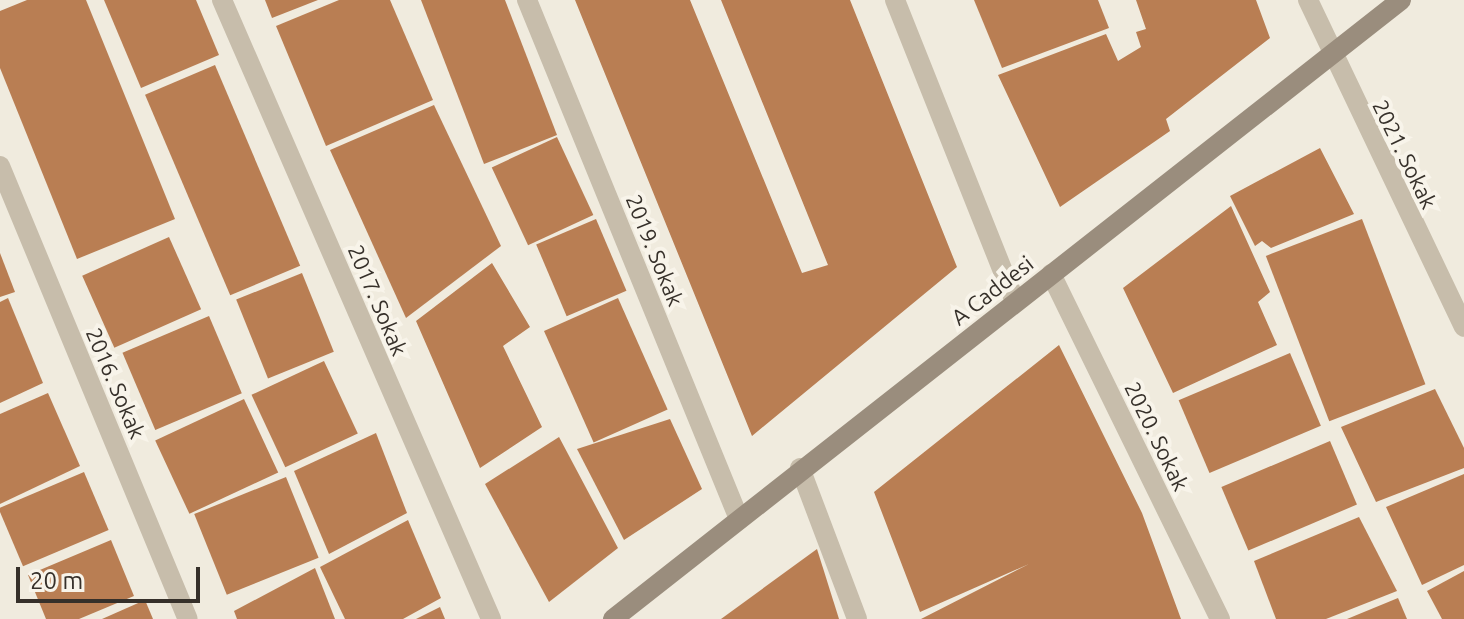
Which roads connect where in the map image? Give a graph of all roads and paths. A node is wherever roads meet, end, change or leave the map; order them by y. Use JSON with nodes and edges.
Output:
{"nodes":[{"id":1,"x":222,"y":0,"type":"edge"},
{"id":2,"x":527,"y":0,"type":"edge"},
{"id":3,"x":895,"y":0,"type":"edge"},
{"id":4,"x":1308,"y":0,"type":"edge"},
{"id":5,"x":1401,"y":0,"type":"edge"},
{"id":6,"x":1330,"y":57,"type":"junction"},
{"id":7,"x":0,"y":166,"type":"edge"},
{"id":8,"x":1051,"y":274,"type":"junction"},
{"id":9,"x":1015,"y":302,"type":"junction"},
{"id":10,"x":1464,"y":327,"type":"edge"},
{"id":11,"x":800,"y":468,"type":"junction"},
{"id":12,"x":739,"y":519,"type":"junction"},
{"id":13,"x":188,"y":619,"type":"edge"},
{"id":14,"x":491,"y":619,"type":"edge"},
{"id":15,"x":613,"y":619,"type":"edge"},
{"id":16,"x":857,"y":619,"type":"edge"},
{"id":17,"x":1220,"y":619,"type":"edge"}],
"edges":[{"from":1,"to":14,"type":"street","name":"2017. Sokak"},
{"from":2,"to":12,"type":"street","name":"2019. Sokak"},
{"from":3,"to":9,"type":"street"},
{"from":4,"to":6,"type":"street","name":"2021. Sokak"},
{"from":5,"to":6,"type":"street","name":"A Caddesi"},
{"from":6,"to":8,"type":"street","name":"A Caddesi"},
{"from":6,"to":10,"type":"street","name":"2021. Sokak"},
{"from":7,"to":13,"type":"street","name":"2016. Sokak"},
{"from":8,"to":9,"type":"street","name":"A Caddesi"},
{"from":8,"to":17,"type":"street","name":"2020. Sokak"},
{"from":9,"to":11,"type":"street","name":"A Caddesi"},
{"from":11,"to":12,"type":"street","name":"A Caddesi"},
{"from":11,"to":16,"type":"street"},
{"from":12,"to":15,"type":"street","name":"A Caddesi"}]}
